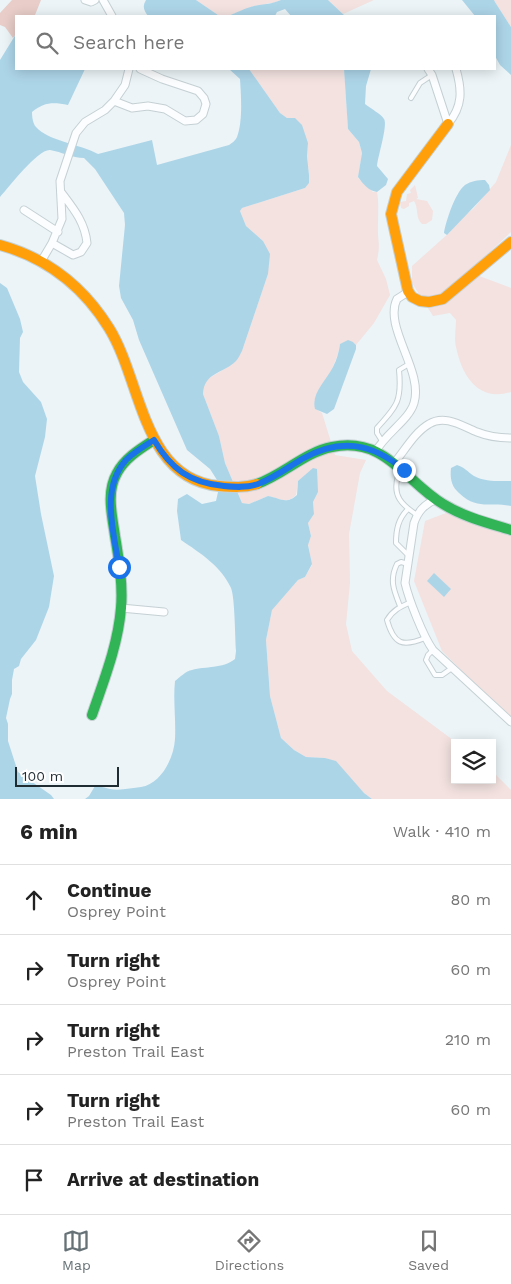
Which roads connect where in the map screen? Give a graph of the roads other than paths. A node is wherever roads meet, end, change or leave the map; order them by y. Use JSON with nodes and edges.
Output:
{"nodes":[{"id":1,"x":85,"y":0,"type":"edge"},
{"id":2,"x":94,"y":0,"type":"edge"},
{"id":3,"x":103,"y":0,"type":"edge"},
{"id":4,"x":111,"y":15,"type":"edge"},
{"id":5,"x":129,"y":70,"type":"edge"},
{"id":6,"x":142,"y":70,"type":"edge"},
{"id":7,"x":456,"y":70,"type":"edge"},
{"id":8,"x":430,"y":72,"type":"edge"},
{"id":9,"x":411,"y":98,"type":"dead end"},
{"id":10,"x":114,"y":101,"type":"junction"},
{"id":11,"x":448,"y":124,"type":"junction"},
{"id":12,"x":60,"y":191,"type":"junction"},
{"id":13,"x":24,"y":210,"type":"dead end"},
{"id":14,"x":58,"y":232,"type":"junction"},
{"id":15,"x":511,"y":242,"type":"edge"},
{"id":16,"x":52,"y":243,"type":"junction"},
{"id":17,"x":0,"y":245,"type":"edge"},
{"id":18,"x":42,"y":260,"type":"junction"},
{"id":19,"x":408,"y":292,"type":"junction"},
{"id":20,"x":409,"y":364,"type":"junction"},
{"id":21,"x":511,"y":438,"type":"edge"},
{"id":22,"x":154,"y":440,"type":"junction"},
{"id":23,"x":382,"y":441,"type":"junction"},
{"id":24,"x":376,"y":451,"type":"junction"},
{"id":25,"x":395,"y":462,"type":"junction"},
{"id":26,"x":398,"y":476,"type":"dead end"},
{"id":27,"x":436,"y":500,"type":"junction"},
{"id":28,"x":408,"y":509,"type":"junction"},
{"id":29,"x":417,"y":515,"type":"junction"},
{"id":30,"x":511,"y":530,"type":"edge"},
{"id":31,"x":409,"y":556,"type":"junction"},
{"id":32,"x":408,"y":564,"type":"junction"},
{"id":33,"x":411,"y":602,"type":"junction"},
{"id":34,"x":400,"y":606,"type":"junction"},
{"id":35,"x":121,"y":608,"type":"junction"},
{"id":36,"x":164,"y":612,"type":"dead end"},
{"id":37,"x":425,"y":638,"type":"junction"},
{"id":38,"x":433,"y":650,"type":"junction"},
{"id":39,"x":452,"y":668,"type":"junction"},
{"id":40,"x":92,"y":715,"type":"dead end"},
{"id":41,"x":511,"y":722,"type":"edge"}],
"edges":[{"from":1,"to":2,"type":"street"},
{"from":3,"to":4,"type":"street"},
{"from":5,"to":10,"type":"street"},
{"from":6,"to":10,"type":"street"},
{"from":7,"to":11,"type":"street"},
{"from":8,"to":9,"type":"lane"},
{"from":8,"to":11,"type":"street"},
{"from":10,"to":12,"type":"street"},
{"from":11,"to":19,"type":"street"},
{"from":12,"to":14,"type":"street"},
{"from":12,"to":16,"type":"street"},
{"from":13,"to":14,"type":"street"},
{"from":14,"to":16,"type":"street"},
{"from":15,"to":19,"type":"street"},
{"from":16,"to":18,"type":"street"},
{"from":17,"to":18,"type":"street"},
{"from":18,"to":22,"type":"street"},
{"from":19,"to":20,"type":"street"},
{"from":20,"to":23,"type":"street"},
{"from":20,"to":23,"type":"lane"},
{"from":21,"to":25,"type":"street"},
{"from":22,"to":24,"type":"street"},
{"from":22,"to":35,"type":"street"},
{"from":23,"to":24,"type":"street"},
{"from":24,"to":25,"type":"street"},
{"from":25,"to":27,"type":"street"},
{"from":26,"to":28,"type":"lane"},
{"from":27,"to":29,"type":"street"},
{"from":27,"to":30,"type":"street"},
{"from":28,"to":29,"type":"lane"},
{"from":28,"to":31,"type":"lane"},
{"from":29,"to":31,"type":"street"},
{"from":31,"to":32,"type":"street"},
{"from":32,"to":33,"type":"street"},
{"from":32,"to":34,"type":"lane"},
{"from":33,"to":34,"type":"lane"},
{"from":33,"to":37,"type":"street"},
{"from":34,"to":37,"type":"lane"},
{"from":35,"to":36,"type":"street"},
{"from":35,"to":40,"type":"street"},
{"from":37,"to":38,"type":"street"},
{"from":38,"to":39,"type":"street"},
{"from":38,"to":39,"type":"lane"},
{"from":39,"to":41,"type":"street"}]}
